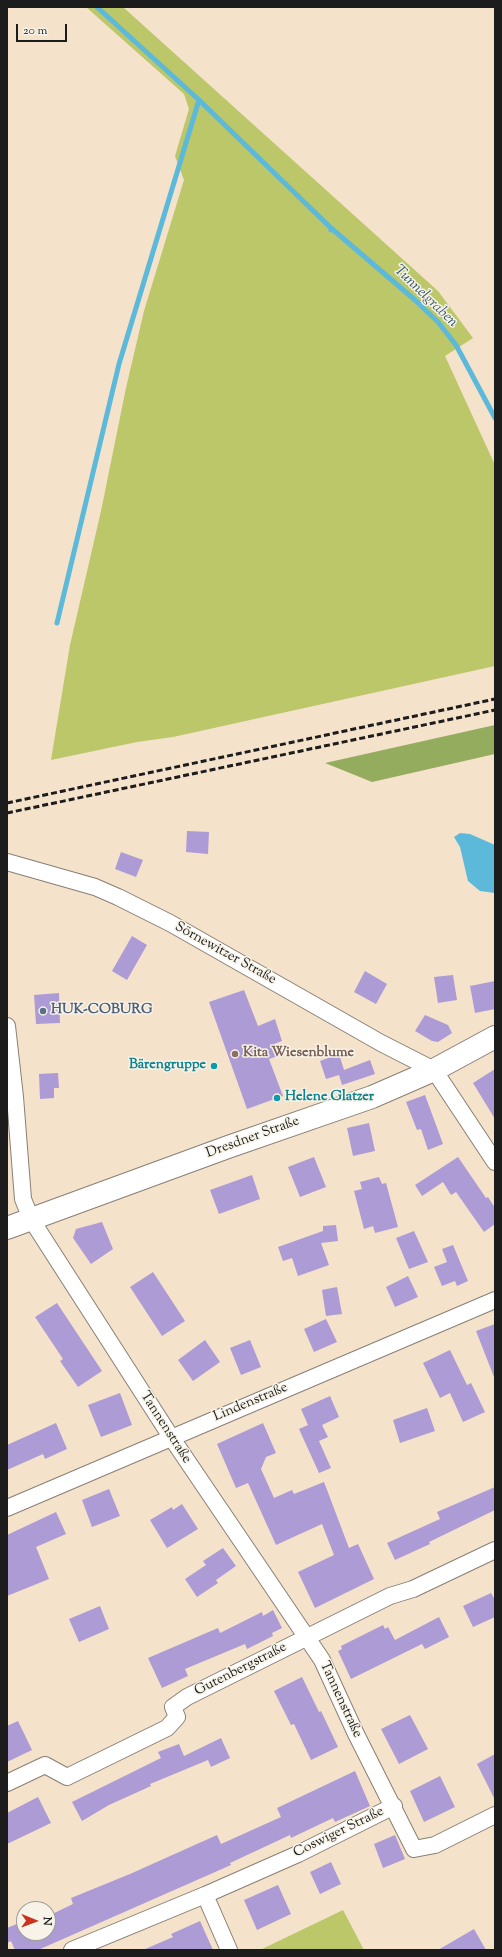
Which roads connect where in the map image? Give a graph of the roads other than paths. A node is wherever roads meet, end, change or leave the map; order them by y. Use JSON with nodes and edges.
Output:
{"nodes":[{"id":1,"x":7,"y":862,"type":"edge"},
{"id":2,"x":7,"y":1026,"type":"edge"},
{"id":3,"x":495,"y":1037,"type":"edge"},
{"id":4,"x":434,"y":1070,"type":"junction"},
{"id":5,"x":495,"y":1162,"type":"edge"},
{"id":6,"x":31,"y":1219,"type":"junction"},
{"id":7,"x":7,"y":1228,"type":"edge"},
{"id":8,"x":495,"y":1300,"type":"edge"},
{"id":9,"x":171,"y":1437,"type":"junction"},
{"id":10,"x":7,"y":1508,"type":"edge"},
{"id":11,"x":495,"y":1550,"type":"edge"},
{"id":12,"x":307,"y":1637,"type":"junction"},
{"id":13,"x":7,"y":1783,"type":"edge"},
{"id":14,"x":394,"y":1806,"type":"junction"},
{"id":15,"x":495,"y":1815,"type":"edge"},
{"id":16,"x":205,"y":1896,"type":"junction"},
{"id":17,"x":72,"y":1950,"type":"edge"},
{"id":18,"x":229,"y":1950,"type":"edge"}],
"edges":[{"from":1,"to":4,"type":"street","name":"Sörnewitzer Straße"},
{"from":2,"to":6,"type":"street","name":"Tannenstraße"},
{"from":3,"to":4,"type":"main road","name":"Dresdner Straße"},
{"from":4,"to":5,"type":"street"},
{"from":4,"to":6,"type":"main road","name":"Dresdner Straße"},
{"from":6,"to":7,"type":"main road","name":"Dresdner Straße"},
{"from":6,"to":9,"type":"street","name":"Tannenstraße"},
{"from":8,"to":9,"type":"street","name":"Lindenstraße"},
{"from":9,"to":10,"type":"street","name":"Lindenstraße"},
{"from":9,"to":12,"type":"street","name":"Tannenstraße"},
{"from":11,"to":12,"type":"street","name":"Gutenbergstraße"},
{"from":12,"to":13,"type":"street","name":"Gutenbergstraße"},
{"from":12,"to":14,"type":"street","name":"Tannenstraße"},
{"from":14,"to":15,"type":"street","name":"Coswiger Straße"},
{"from":14,"to":16,"type":"street","name":"Coswiger Straße"},
{"from":16,"to":17,"type":"street","name":"Coswiger Straße"},
{"from":16,"to":18,"type":"street"}]}
